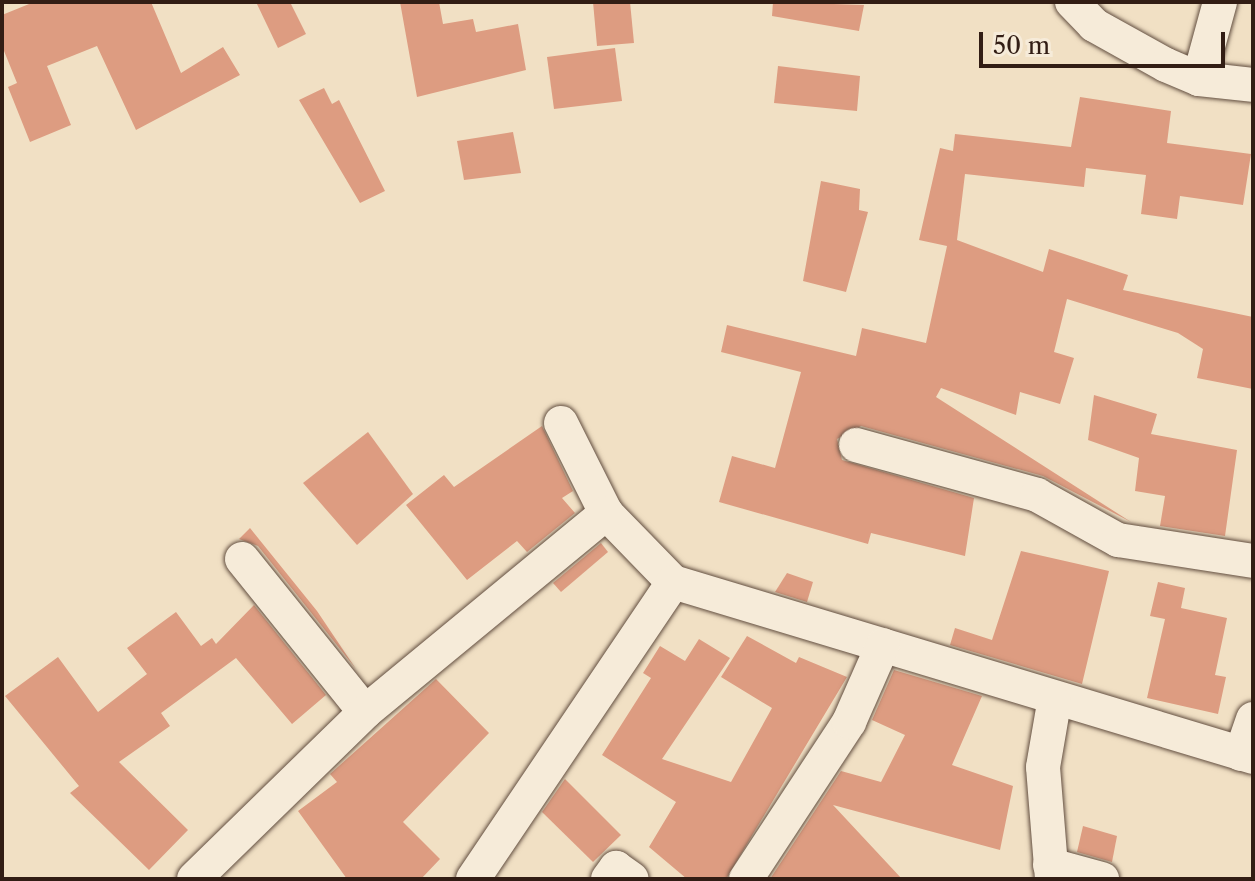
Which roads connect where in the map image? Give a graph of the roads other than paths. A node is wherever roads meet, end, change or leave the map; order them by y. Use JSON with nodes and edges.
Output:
{"nodes":[{"id":1,"x":1072,"y":2,"type":"edge"},
{"id":2,"x":1220,"y":2,"type":"edge"},
{"id":3,"x":1199,"y":79,"type":"junction"},
{"id":4,"x":1253,"y":85,"type":"edge"},
{"id":5,"x":561,"y":423,"type":"dead end"},
{"id":6,"x":856,"y":445,"type":"dead end"},
{"id":7,"x":606,"y":513,"type":"junction"},
{"id":8,"x":242,"y":559,"type":"dead end"},
{"id":9,"x":1253,"y":561,"type":"edge"},
{"id":10,"x":673,"y":582,"type":"junction"},
{"id":11,"x":883,"y":645,"type":"junction"},
{"id":12,"x":1054,"y":703,"type":"junction"},
{"id":13,"x":365,"y":712,"type":"junction"},
{"id":14,"x":1253,"y":719,"type":"edge"},
{"id":15,"x":1247,"y":755,"type":"edge"},
{"id":16,"x":1051,"y":872,"type":"edge"},
{"id":17,"x":194,"y":879,"type":"edge"},
{"id":18,"x":473,"y":879,"type":"edge"},
{"id":19,"x":608,"y":879,"type":"edge"},
{"id":20,"x":632,"y":879,"type":"edge"},
{"id":21,"x":746,"y":879,"type":"edge"},
{"id":22,"x":1102,"y":879,"type":"edge"}],
"edges":[{"from":1,"to":3,"type":"street"},
{"from":2,"to":3,"type":"street"},
{"from":3,"to":4,"type":"street"},
{"from":5,"to":7,"type":"street"},
{"from":6,"to":9,"type":"street"},
{"from":7,"to":10,"type":"street"},
{"from":7,"to":13,"type":"street"},
{"from":8,"to":13,"type":"street"},
{"from":10,"to":11,"type":"street"},
{"from":10,"to":18,"type":"street"},
{"from":11,"to":12,"type":"street"},
{"from":11,"to":21,"type":"street"},
{"from":12,"to":15,"type":"street"},
{"from":12,"to":16,"type":"street"},
{"from":13,"to":17,"type":"street"},
{"from":14,"to":15,"type":"street"},
{"from":16,"to":22,"type":"street"},
{"from":19,"to":20,"type":"street"}]}
